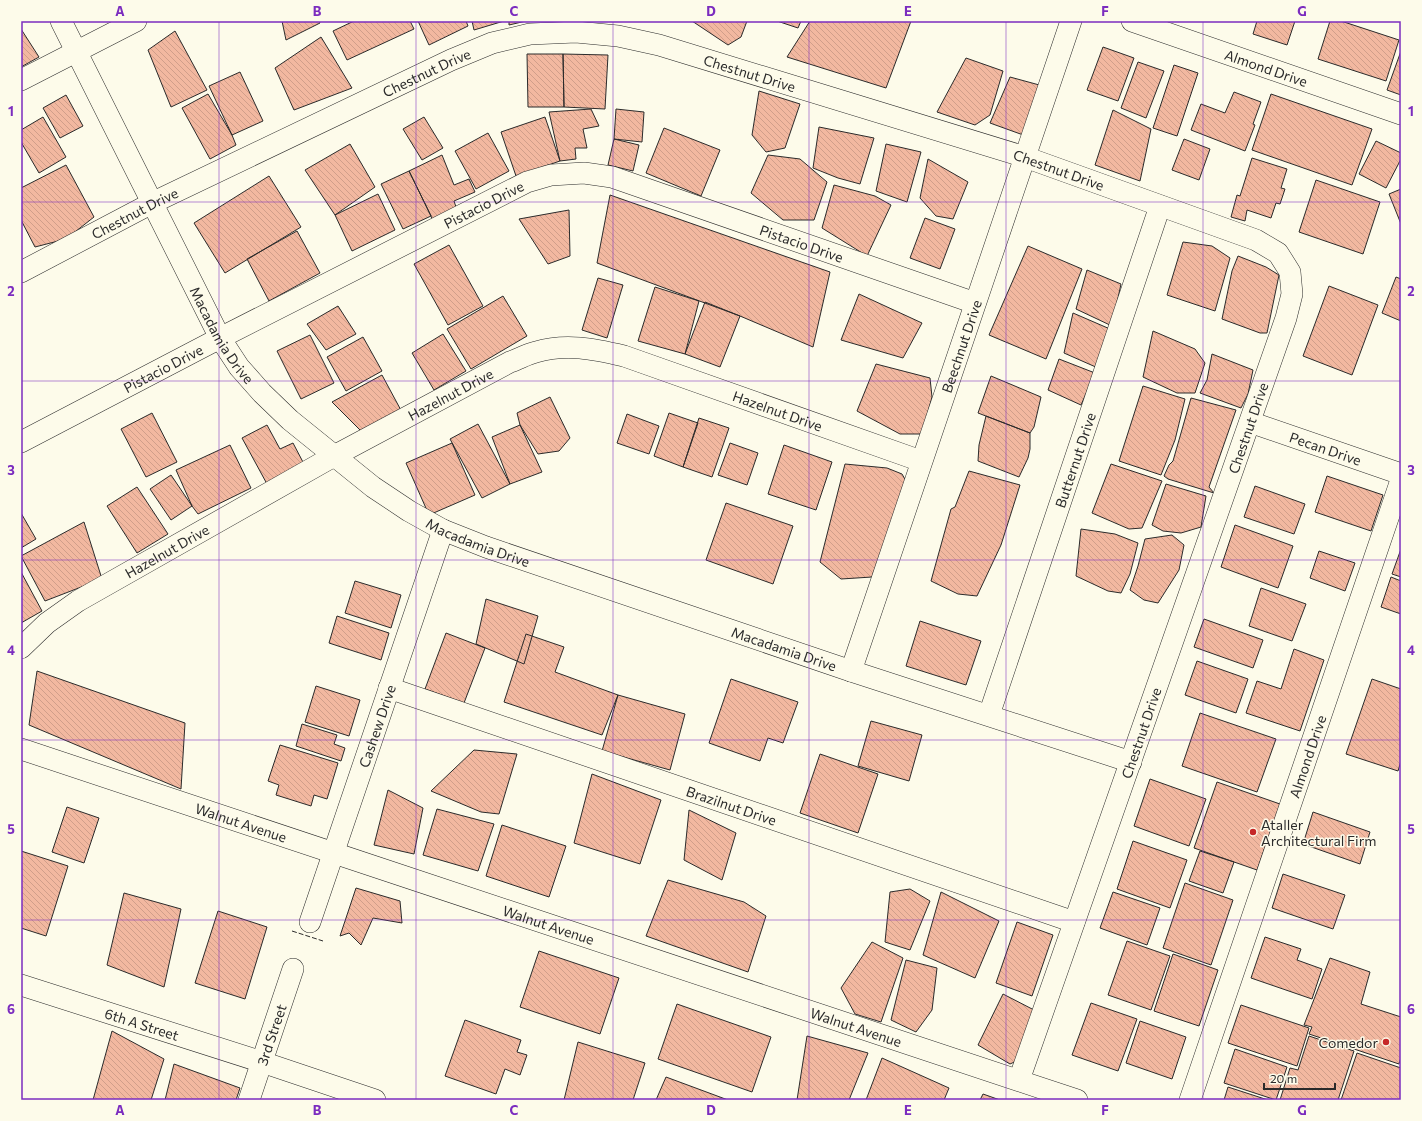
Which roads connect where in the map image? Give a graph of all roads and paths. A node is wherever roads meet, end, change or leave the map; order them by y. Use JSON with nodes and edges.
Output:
{"nodes":[{"id":1,"x":61,"y":21,"type":"edge"},
{"id":2,"x":136,"y":21,"type":"edge"},
{"id":3,"x":1071,"y":21,"type":"edge"},
{"id":4,"x":1132,"y":21,"type":"edge"},
{"id":5,"x":77,"y":52,"type":"junction"},
{"id":6,"x":21,"y":80,"type":"edge"},
{"id":7,"x":1401,"y":114,"type":"edge"},
{"id":8,"x":1025,"y":157,"type":"junction"},
{"id":9,"x":152,"y":203,"type":"junction"},
{"id":10,"x":1160,"y":206,"type":"junction"},
{"id":11,"x":21,"y":272,"type":"edge"},
{"id":12,"x":975,"y":303,"type":"junction"},
{"id":13,"x":220,"y":338,"type":"junction"},
{"id":14,"x":1250,"y":422,"type":"junction"},
{"id":15,"x":21,"y":442,"type":"edge"},
{"id":16,"x":334,"y":456,"type":"junction"},
{"id":17,"x":922,"y":461,"type":"junction"},
{"id":18,"x":1401,"y":474,"type":"edge"},
{"id":19,"x":1401,"y":480,"type":"edge"},
{"id":20,"x":443,"y":530,"type":"junction"},
{"id":21,"x":21,"y":648,"type":"edge"},
{"id":22,"x":851,"y":670,"type":"junction"},
{"id":23,"x":390,"y":688,"type":"junction"},
{"id":24,"x":989,"y":716,"type":"junction"},
{"id":25,"x":21,"y":749,"type":"edge"},
{"id":26,"x":1131,"y":762,"type":"junction"},
{"id":27,"x":333,"y":853,"type":"junction"},
{"id":28,"x":310,"y":922,"type":"dead end"},
{"id":29,"x":1074,"y":922,"type":"junction"},
{"id":30,"x":294,"y":970,"type":"dead end"},
{"id":31,"x":21,"y":985,"type":"edge"},
{"id":32,"x":262,"y":1062,"type":"junction"},
{"id":33,"x":1019,"y":1080,"type":"junction"},
{"id":34,"x":249,"y":1100,"type":"edge"},
{"id":35,"x":375,"y":1100,"type":"edge"},
{"id":36,"x":1077,"y":1100,"type":"edge"},
{"id":37,"x":1190,"y":1100,"type":"edge"}],
"edges":[{"from":1,"to":5,"type":"street","name":"Macadamia Drive"},
{"from":2,"to":5,"type":"street"},
{"from":3,"to":8,"type":"street","name":"Beechnut Drive"},
{"from":4,"to":7,"type":"street","name":"Almond Drive"},
{"from":5,"to":6,"type":"street"},
{"from":5,"to":9,"type":"street","name":"Macadamia Drive"},
{"from":8,"to":9,"type":"street","name":"Chestnut Drive"},
{"from":8,"to":10,"type":"street","name":"Chestnut Drive"},
{"from":8,"to":12,"type":"street","name":"Beechnut Drive"},
{"from":9,"to":11,"type":"street","name":"Chestnut Drive"},
{"from":9,"to":13,"type":"street","name":"Macadamia Drive"},
{"from":10,"to":14,"type":"street","name":"Chestnut Drive"},
{"from":10,"to":24,"type":"street","name":"Butternut Drive"},
{"from":12,"to":13,"type":"street","name":"Pistacio Drive"},
{"from":12,"to":17,"type":"street","name":"Beechnut Drive"},
{"from":13,"to":15,"type":"street","name":"Pistacio Drive"},
{"from":13,"to":16,"type":"street","name":"Macadamia Drive"},
{"from":14,"to":18,"type":"street","name":"Pecan Drive"},
{"from":14,"to":26,"type":"street","name":"Chestnut Drive"},
{"from":16,"to":17,"type":"street","name":"Hazelnut Drive"},
{"from":16,"to":20,"type":"street","name":"Macadamia Drive"},
{"from":16,"to":21,"type":"street","name":"Hazelnut Drive"},
{"from":17,"to":22,"type":"street","name":"Beechnut Drive"},
{"from":19,"to":37,"type":"street","name":"Almond Drive"},
{"from":20,"to":22,"type":"street","name":"Macadamia Drive"},
{"from":20,"to":23,"type":"street","name":"Cashew Drive"},
{"from":22,"to":24,"type":"street","name":"Macadamia Drive"},
{"from":23,"to":27,"type":"street","name":"Cashew Drive"},
{"from":23,"to":29,"type":"street","name":"Brazilnut Drive"},
{"from":24,"to":26,"type":"street","name":"Macadamia Drive"},
{"from":25,"to":27,"type":"street","name":"Walnut Avenue"},
{"from":26,"to":29,"type":"street","name":"Chestnut Drive"},
{"from":27,"to":28,"type":"street","name":"Cashew Drive"},
{"from":27,"to":33,"type":"street","name":"Walnut Avenue"},
{"from":29,"to":33,"type":"street","name":"Chestnut Drive"},
{"from":30,"to":32,"type":"street","name":"3rd Street"},
{"from":31,"to":32,"type":"street","name":"6th A Street"},
{"from":32,"to":34,"type":"street","name":"3rd Street"},
{"from":32,"to":35,"type":"street","name":"6th A Street"},
{"from":33,"to":36,"type":"street","name":"Walnut Avenue"}]}
